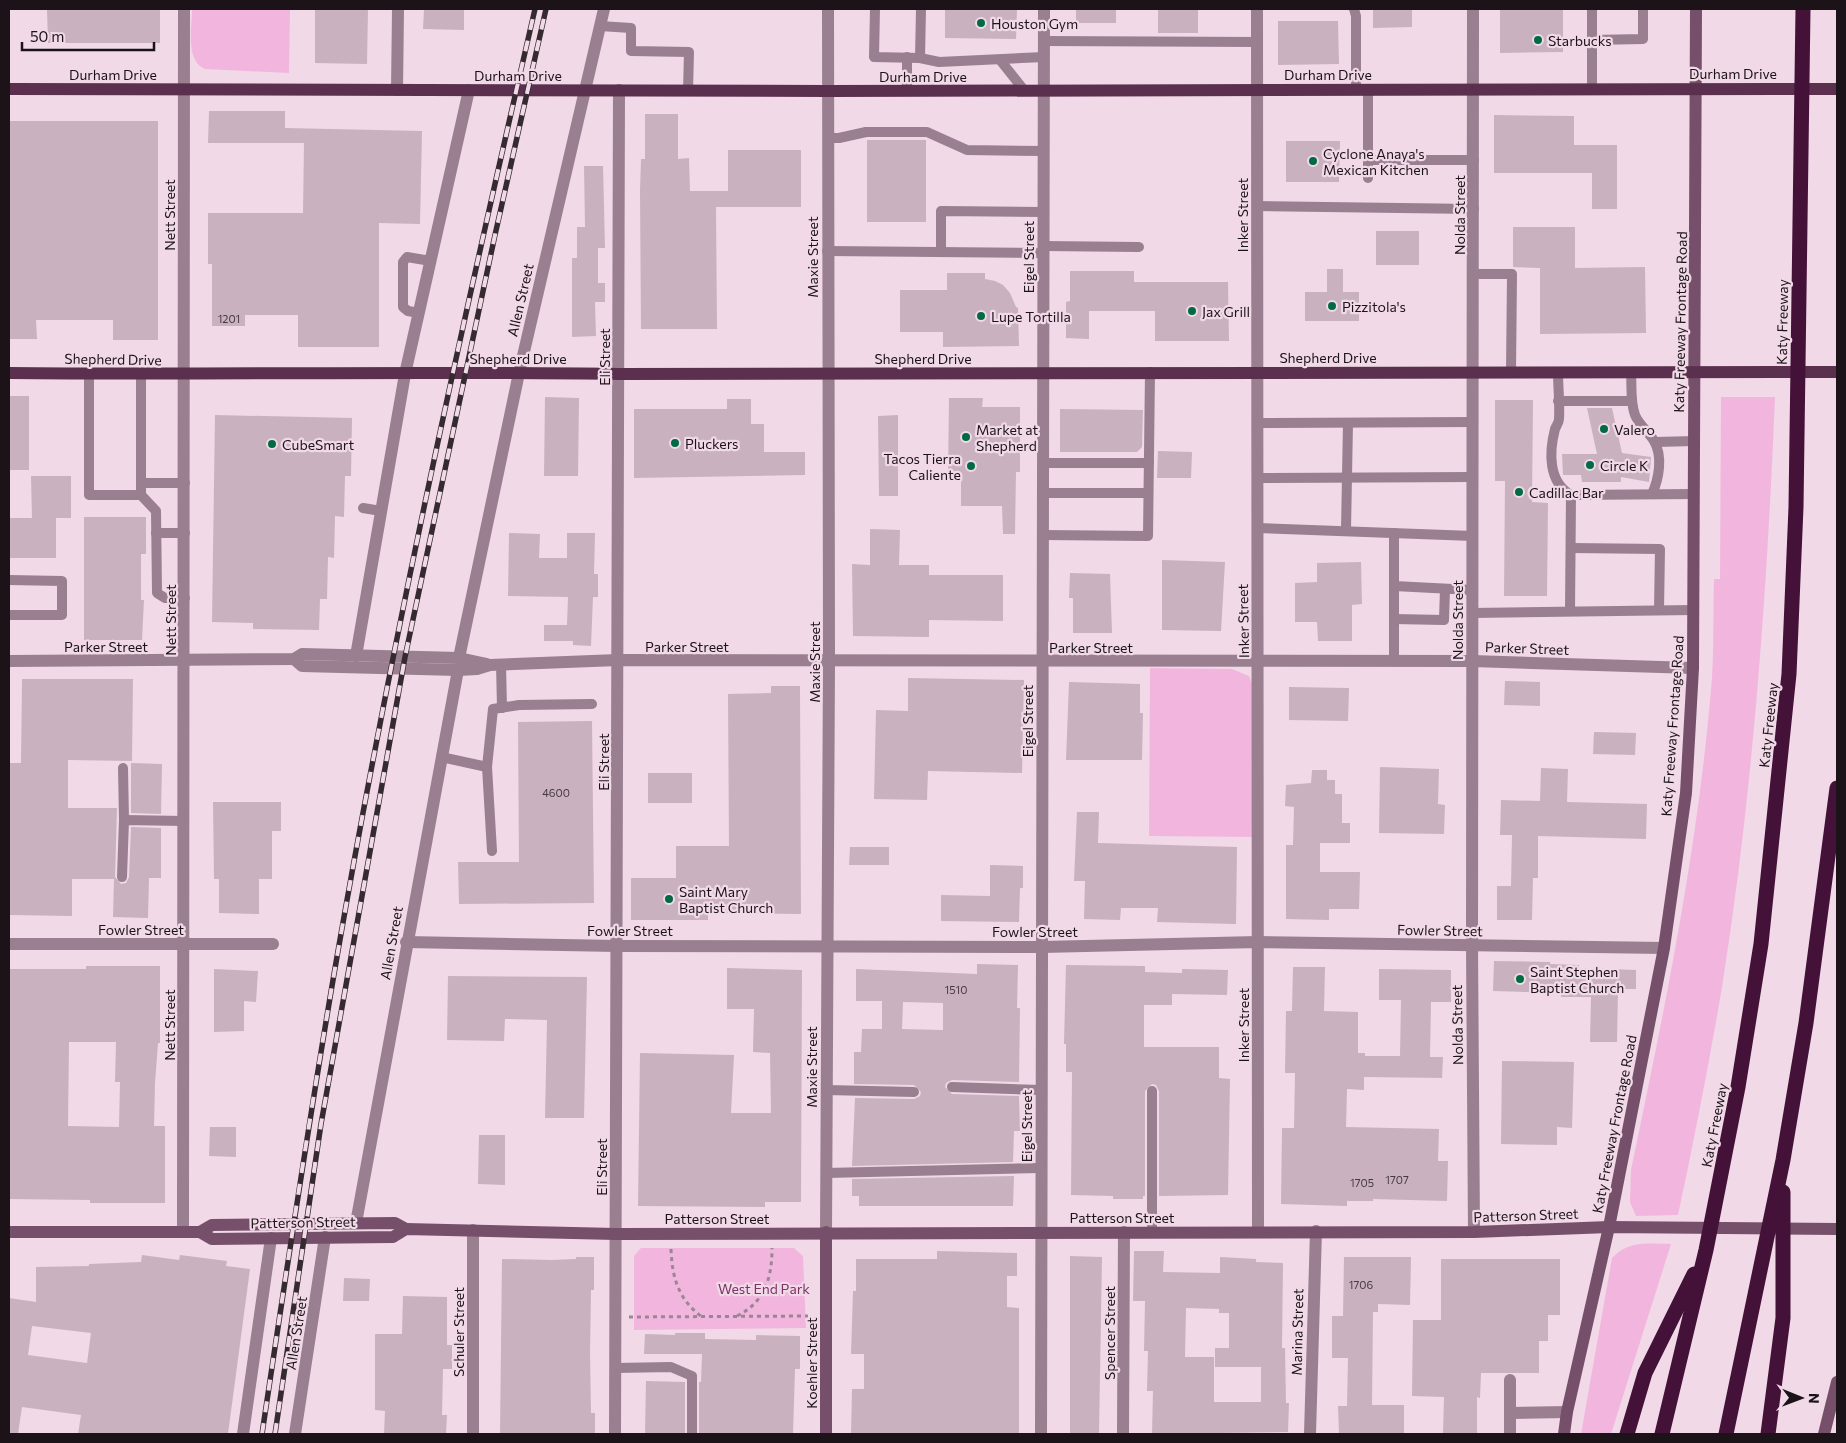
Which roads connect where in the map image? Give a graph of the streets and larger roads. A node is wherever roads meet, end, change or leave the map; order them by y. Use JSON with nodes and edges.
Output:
{"nodes":[{"id":1,"x":184,"y":9,"type":"edge"},
{"id":2,"x":398,"y":9,"type":"edge"},
{"id":3,"x":604,"y":9,"type":"edge"},
{"id":4,"x":828,"y":9,"type":"edge"},
{"id":5,"x":1044,"y":9,"type":"edge"},
{"id":6,"x":1257,"y":9,"type":"edge"},
{"id":7,"x":1473,"y":9,"type":"edge"},
{"id":8,"x":1696,"y":9,"type":"edge"},
{"id":9,"x":1803,"y":9,"type":"edge"},
{"id":10,"x":1474,"y":88,"type":"junction"},
{"id":11,"x":1696,"y":88,"type":"junction"},
{"id":12,"x":9,"y":89,"type":"edge"},
{"id":13,"x":1837,"y":89,"type":"edge"},
{"id":14,"x":184,"y":90,"type":"junction"},
{"id":15,"x":397,"y":90,"type":"junction"},
{"id":16,"x":469,"y":90,"type":"junction"},
{"id":17,"x":585,"y":90,"type":"junction"},
{"id":18,"x":619,"y":90,"type":"junction"},
{"id":19,"x":1044,"y":90,"type":"junction"},
{"id":20,"x":1258,"y":90,"type":"junction"},
{"id":21,"x":828,"y":91,"type":"junction"},
{"id":22,"x":1043,"y":372,"type":"junction"},
{"id":23,"x":1256,"y":372,"type":"junction"},
{"id":24,"x":1473,"y":372,"type":"junction"},
{"id":25,"x":1695,"y":372,"type":"junction"},
{"id":26,"x":1837,"y":372,"type":"edge"},
{"id":27,"x":9,"y":373,"type":"edge"},
{"id":28,"x":519,"y":373,"type":"junction"},
{"id":29,"x":827,"y":373,"type":"junction"},
{"id":30,"x":405,"y":374,"type":"junction"},
{"id":31,"x":619,"y":374,"type":"junction"},
{"id":32,"x":185,"y":375,"type":"junction"},
{"id":33,"x":356,"y":656,"type":"junction"},
{"id":34,"x":294,"y":659,"type":"junction"},
{"id":35,"x":185,"y":660,"type":"junction"},
{"id":36,"x":618,"y":660,"type":"junction"},
{"id":37,"x":1258,"y":660,"type":"junction"},
{"id":38,"x":9,"y":661,"type":"edge"},
{"id":39,"x":1472,"y":661,"type":"junction"},
{"id":40,"x":829,"y":662,"type":"junction"},
{"id":41,"x":1043,"y":662,"type":"junction"},
{"id":42,"x":459,"y":664,"type":"junction"},
{"id":43,"x":1693,"y":668,"type":"junction"},
{"id":44,"x":1837,"y":788,"type":"edge"},
{"id":45,"x":406,"y":942,"type":"junction"},
{"id":46,"x":1258,"y":942,"type":"junction"},
{"id":47,"x":9,"y":944,"type":"edge"},
{"id":48,"x":184,"y":944,"type":"junction"},
{"id":49,"x":272,"y":944,"type":"dead end"},
{"id":50,"x":827,"y":945,"type":"junction"},
{"id":51,"x":1472,"y":945,"type":"junction"},
{"id":52,"x":617,"y":946,"type":"junction"},
{"id":53,"x":1042,"y":947,"type":"junction"},
{"id":54,"x":1664,"y":948,"type":"junction"},
{"id":55,"x":1783,"y":1160,"type":"junction"},
{"id":56,"x":356,"y":1223,"type":"junction"},
{"id":57,"x":1609,"y":1227,"type":"junction"},
{"id":58,"x":1831,"y":1229,"type":"edge"},
{"id":59,"x":406,"y":1230,"type":"junction"},
{"id":60,"x":473,"y":1230,"type":"junction"},
{"id":61,"x":1316,"y":1231,"type":"junction"},
{"id":62,"x":9,"y":1232,"type":"edge"},
{"id":63,"x":183,"y":1232,"type":"junction"},
{"id":64,"x":200,"y":1232,"type":"junction"},
{"id":65,"x":826,"y":1232,"type":"junction"},
{"id":66,"x":1124,"y":1232,"type":"junction"},
{"id":67,"x":1258,"y":1232,"type":"junction"},
{"id":68,"x":1474,"y":1232,"type":"junction"},
{"id":69,"x":1041,"y":1233,"type":"junction"},
{"id":70,"x":616,"y":1234,"type":"junction"},
{"id":71,"x":326,"y":1236,"type":"junction"},
{"id":72,"x":271,"y":1238,"type":"junction"},
{"id":73,"x":1706,"y":1250,"type":"junction"},
{"id":74,"x":1510,"y":1380,"type":"dead end"},
{"id":75,"x":1837,"y":1382,"type":"edge"},
{"id":76,"x":1567,"y":1412,"type":"junction"},
{"id":77,"x":1510,"y":1413,"type":"junction"},
{"id":78,"x":243,"y":1434,"type":"edge"},
{"id":79,"x":295,"y":1434,"type":"edge"},
{"id":80,"x":473,"y":1434,"type":"edge"},
{"id":81,"x":615,"y":1434,"type":"edge"},
{"id":82,"x":826,"y":1434,"type":"edge"},
{"id":83,"x":1040,"y":1434,"type":"edge"},
{"id":84,"x":1123,"y":1434,"type":"edge"},
{"id":85,"x":1310,"y":1434,"type":"edge"},
{"id":86,"x":1510,"y":1434,"type":"edge"},
{"id":87,"x":1564,"y":1434,"type":"edge"},
{"id":88,"x":1627,"y":1434,"type":"edge"},
{"id":89,"x":1662,"y":1434,"type":"edge"},
{"id":90,"x":1726,"y":1434,"type":"edge"},
{"id":91,"x":1768,"y":1434,"type":"edge"},
{"id":92,"x":1824,"y":1434,"type":"edge"}],
"edges":[{"from":1,"to":14,"type":"street","name":"Nett Street"},
{"from":2,"to":15,"type":"street"},
{"from":3,"to":17,"type":"street","name":"Allen Street"},
{"from":4,"to":21,"type":"street","name":"Maxie Street"},
{"from":5,"to":19,"type":"street","name":"Eigel Street"},
{"from":6,"to":20,"type":"street","name":"Inker Street"},
{"from":7,"to":10,"type":"street","name":"Nolda Street"},
{"from":8,"to":11,"type":"street","name":"Katy Freeway Frontage Road"},
{"from":9,"to":73,"type":"highway","name":"Katy Freeway"},
{"from":10,"to":11,"type":"main road","name":"Durham Drive"},
{"from":10,"to":20,"type":"main road","name":"Durham Drive"},
{"from":10,"to":24,"type":"street","name":"Nolda Street"},
{"from":11,"to":13,"type":"main road","name":"Durham Drive"},
{"from":11,"to":25,"type":"street","name":"Katy Freeway Frontage Road"},
{"from":12,"to":14,"type":"main road","name":"Durham Drive"},
{"from":14,"to":15,"type":"main road","name":"Durham Drive"},
{"from":14,"to":32,"type":"street","name":"Nett Street"},
{"from":15,"to":16,"type":"main road","name":"Durham Drive"},
{"from":16,"to":17,"type":"main road","name":"Durham Drive"},
{"from":16,"to":30,"type":"street"},
{"from":17,"to":18,"type":"main road","name":"Durham Drive"},
{"from":17,"to":28,"type":"street","name":"Allen Street"},
{"from":18,"to":21,"type":"main road","name":"Durham Drive"},
{"from":18,"to":31,"type":"street","name":"Eli Street"},
{"from":19,"to":20,"type":"main road","name":"Durham Drive"},
{"from":19,"to":21,"type":"main road","name":"Durham Drive"},
{"from":19,"to":22,"type":"street","name":"Eigel Street"},
{"from":20,"to":23,"type":"street","name":"Inker Street"},
{"from":21,"to":29,"type":"street","name":"Maxie Street"},
{"from":22,"to":23,"type":"main road","name":"Shepherd Drive"},
{"from":22,"to":29,"type":"main road","name":"Shepherd Drive"},
{"from":22,"to":41,"type":"street","name":"Eigel Street"},
{"from":23,"to":24,"type":"main road","name":"Shepherd Drive"},
{"from":23,"to":37,"type":"street","name":"Inker Street"},
{"from":24,"to":25,"type":"main road","name":"Shepherd Drive"},
{"from":24,"to":39,"type":"street","name":"Nolda Street"},
{"from":25,"to":26,"type":"main road","name":"Shepherd Drive"},
{"from":25,"to":43,"type":"street","name":"Katy Freeway Frontage Road"},
{"from":27,"to":32,"type":"main road","name":"Shepherd Drive"},
{"from":28,"to":30,"type":"main road","name":"Shepherd Drive"},
{"from":28,"to":31,"type":"main road","name":"Shepherd Drive"},
{"from":28,"to":42,"type":"street","name":"Allen Street"},
{"from":29,"to":31,"type":"main road","name":"Shepherd Drive"},
{"from":29,"to":40,"type":"street","name":"Maxie Street"},
{"from":30,"to":32,"type":"main road","name":"Shepherd Drive"},
{"from":30,"to":33,"type":"street"},
{"from":31,"to":36,"type":"street","name":"Eli Street"},
{"from":32,"to":35,"type":"street","name":"Nett Street"},
{"from":33,"to":34,"type":"street","name":"Parker Street"},
{"from":33,"to":42,"type":"street","name":"Parker Street"},
{"from":34,"to":35,"type":"street","name":"Parker Street"},
{"from":34,"to":42,"type":"street","name":"Parker Street"},
{"from":35,"to":38,"type":"street","name":"Parker Street"},
{"from":35,"to":48,"type":"street","name":"Nett Street"},
{"from":36,"to":40,"type":"street","name":"Parker Street"},
{"from":36,"to":42,"type":"street","name":"Parker Street"},
{"from":36,"to":52,"type":"street","name":"Eli Street"},
{"from":37,"to":39,"type":"street","name":"Parker Street"},
{"from":37,"to":41,"type":"street","name":"Parker Street"},
{"from":37,"to":46,"type":"street","name":"Inker Street"},
{"from":39,"to":43,"type":"street","name":"Parker Street"},
{"from":39,"to":51,"type":"street","name":"Nolda Street"},
{"from":40,"to":41,"type":"street","name":"Parker Street"},
{"from":40,"to":50,"type":"street","name":"Maxie Street"},
{"from":41,"to":53,"type":"street","name":"Eigel Street"},
{"from":42,"to":45,"type":"street","name":"Allen Street"},
{"from":43,"to":54,"type":"street","name":"Katy Freeway Frontage Road"},
{"from":44,"to":55,"type":"highway"},
{"from":45,"to":52,"type":"street","name":"Fowler Street"},
{"from":45,"to":56,"type":"street","name":"Allen Street"},
{"from":46,"to":51,"type":"street","name":"Fowler Street"},
{"from":46,"to":53,"type":"street","name":"Fowler Street"},
{"from":46,"to":67,"type":"street","name":"Inker Street"},
{"from":47,"to":48,"type":"street","name":"Fowler Street"},
{"from":48,"to":49,"type":"street","name":"Fowler Street"},
{"from":48,"to":63,"type":"street","name":"Nett Street"},
{"from":50,"to":52,"type":"street","name":"Fowler Street"},
{"from":50,"to":53,"type":"street","name":"Fowler Street"},
{"from":50,"to":65,"type":"street","name":"Maxie Street"},
{"from":51,"to":54,"type":"street","name":"Fowler Street"},
{"from":51,"to":68,"type":"street","name":"Nolda Street"},
{"from":52,"to":70,"type":"street","name":"Eli Street"},
{"from":53,"to":69,"type":"street","name":"Eigel Street"},
{"from":54,"to":57,"type":"street","name":"Katy Freeway Frontage Road"},
{"from":55,"to":90,"type":"highway"},
{"from":55,"to":91,"type":"highway"},
{"from":56,"to":59,"type":"street","name":"Patterson Street"},
{"from":56,"to":64,"type":"street","name":"Patterson Street"},
{"from":57,"to":58,"type":"street","name":"Patterson Street"},
{"from":57,"to":68,"type":"street","name":"Patterson Street"},
{"from":57,"to":76,"type":"street","name":"Katy Freeway Frontage Road"},
{"from":59,"to":60,"type":"street","name":"Patterson Street"},
{"from":59,"to":71,"type":"street","name":"Patterson Street"},
{"from":60,"to":70,"type":"street","name":"Patterson Street"},
{"from":60,"to":80,"type":"street","name":"Schuler Street"},
{"from":61,"to":67,"type":"street","name":"Patterson Street"},
{"from":61,"to":68,"type":"street","name":"Patterson Street"},
{"from":61,"to":85,"type":"street","name":"Marina Street"},
{"from":62,"to":63,"type":"street","name":"Patterson Street"},
{"from":63,"to":64,"type":"street","name":"Patterson Street"},
{"from":64,"to":72,"type":"street","name":"Patterson Street"},
{"from":65,"to":69,"type":"street","name":"Patterson Street"},
{"from":65,"to":70,"type":"street","name":"Patterson Street"},
{"from":65,"to":82,"type":"street","name":"Koehler Street"},
{"from":66,"to":67,"type":"street","name":"Patterson Street"},
{"from":66,"to":69,"type":"street","name":"Patterson Street"},
{"from":66,"to":84,"type":"street","name":"Spencer Street"},
{"from":69,"to":83,"type":"street","name":"Eigel Street"},
{"from":70,"to":81,"type":"street","name":"Eli Street"},
{"from":71,"to":72,"type":"street","name":"Patterson Street"},
{"from":71,"to":79,"type":"street","name":"Allen Street"},
{"from":72,"to":78,"type":"street"},
{"from":73,"to":88,"type":"highway"},
{"from":73,"to":89,"type":"highway","name":"Katy Freeway"},
{"from":74,"to":77,"type":"street"},
{"from":75,"to":92,"type":"street"},
{"from":76,"to":77,"type":"street"},
{"from":76,"to":87,"type":"street","name":"Katy Freeway Frontage Road"},
{"from":77,"to":86,"type":"street"}]}
